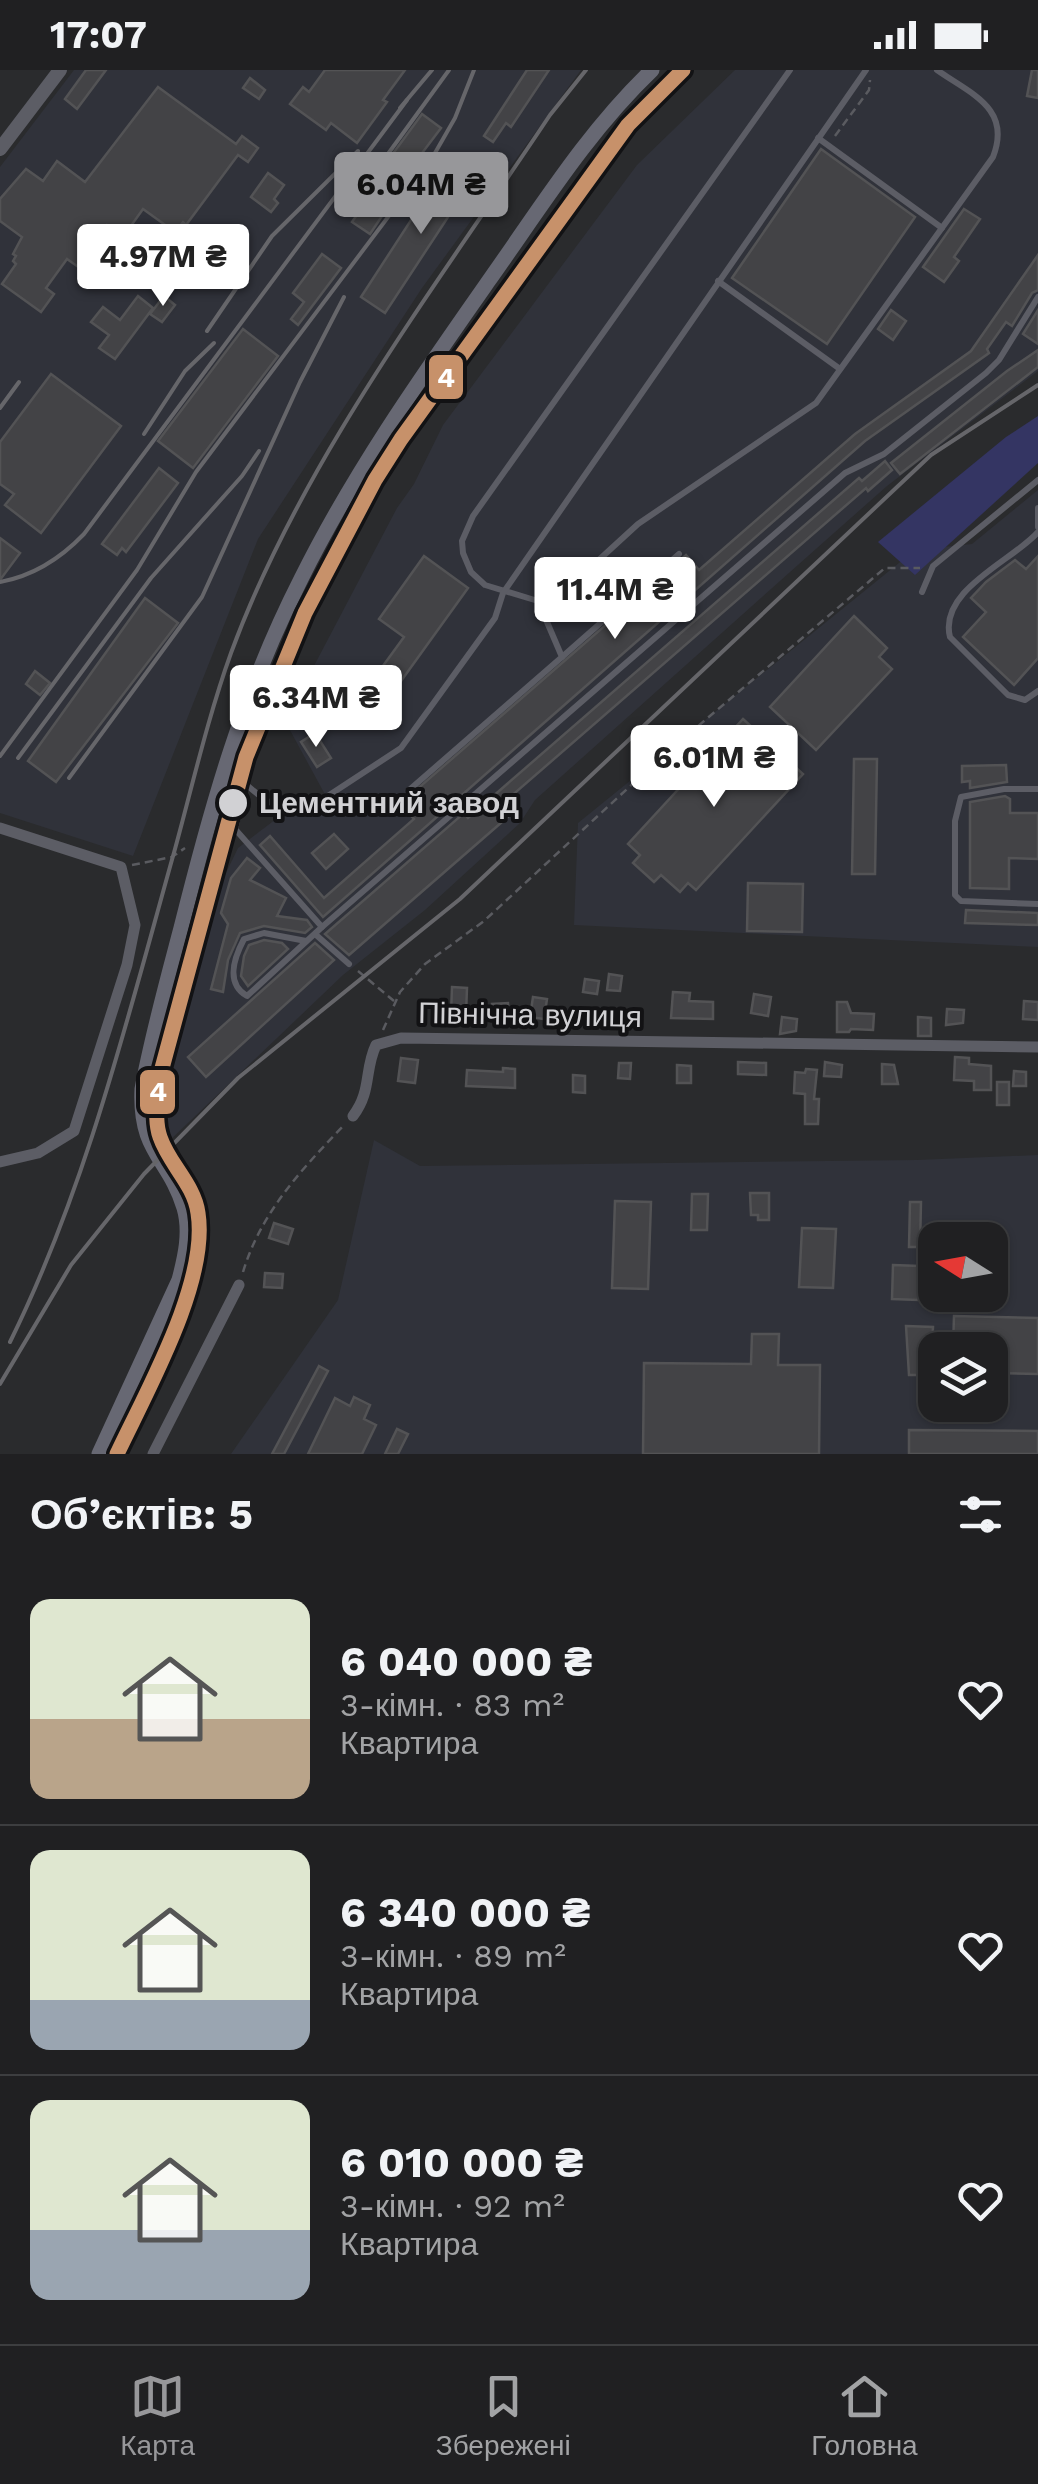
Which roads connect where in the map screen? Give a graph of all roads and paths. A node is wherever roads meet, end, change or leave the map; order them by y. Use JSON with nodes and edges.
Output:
{"nodes":[{"id":1,"x":60,"y":70,"type":"edge"},
{"id":2,"x":652,"y":70,"type":"edge"},
{"id":3,"x":790,"y":70,"type":"edge"},
{"id":4,"x":869,"y":70,"type":"edge"},
{"id":5,"x":937,"y":70,"type":"edge"},
{"id":6,"x":818,"y":138,"type":"junction"},
{"id":7,"x":829,"y":146,"type":"junction"},
{"id":8,"x":0,"y":149,"type":"edge"},
{"id":9,"x":942,"y":228,"type":"junction"},
{"id":10,"x":718,"y":281,"type":"junction"},
{"id":11,"x":1038,"y":297,"type":"edge"},
{"id":12,"x":840,"y":368,"type":"junction"},
{"id":13,"x":1038,"y":480,"type":"edge"},
{"id":14,"x":1038,"y":508,"type":"edge"},
{"id":15,"x":1038,"y":529,"type":"edge"},
{"id":16,"x":679,"y":554,"type":"dead end"},
{"id":17,"x":933,"y":566,"type":"junction"},
{"id":18,"x":922,"y":592,"type":"dead end"},
{"id":19,"x":503,"y":593,"type":"junction"},
{"id":20,"x":538,"y":601,"type":"junction"},
{"id":21,"x":562,"y":657,"type":"junction"},
{"id":22,"x":1038,"y":690,"type":"edge"},
{"id":23,"x":223,"y":764,"type":"junction"},
{"id":24,"x":246,"y":784,"type":"junction"},
{"id":25,"x":1038,"y":789,"type":"edge"},
{"id":26,"x":408,"y":790,"type":"dead end"},
{"id":27,"x":0,"y":828,"type":"edge"},
{"id":28,"x":204,"y":836,"type":"junction"},
{"id":29,"x":121,"y":867,"type":"junction"},
{"id":30,"x":1038,"y":904,"type":"edge"},
{"id":31,"x":322,"y":927,"type":"junction"},
{"id":32,"x":314,"y":934,"type":"junction"},
{"id":33,"x":306,"y":942,"type":"junction"},
{"id":34,"x":348,"y":964,"type":"joint"},
{"id":35,"x":396,"y":1002,"type":"junction"},
{"id":36,"x":376,"y":1044,"type":"junction"},
{"id":37,"x":1038,"y":1047,"type":"edge"},
{"id":38,"x":353,"y":1116,"type":"joint"},
{"id":39,"x":0,"y":1162,"type":"edge"},
{"id":40,"x":239,"y":1285,"type":"joint"},
{"id":41,"x":99,"y":1454,"type":"edge"},
{"id":42,"x":153,"y":1454,"type":"edge"}],
"edges":[{"from":1,"to":8,"type":"street"},
{"from":2,"to":23,"type":"main road"},
{"from":3,"to":19,"type":"lane"},
{"from":4,"to":6,"type":"lane"},
{"from":4,"to":7,"type":"path"},
{"from":5,"to":9,"type":"lane"},
{"from":6,"to":7,"type":"lane"},
{"from":6,"to":10,"type":"lane"},
{"from":7,"to":9,"type":"lane"},
{"from":9,"to":12,"type":"lane"},
{"from":10,"to":12,"type":"lane"},
{"from":10,"to":19,"type":"lane"},
{"from":11,"to":31,"type":"lane"},
{"from":12,"to":20,"type":"lane"},
{"from":13,"to":17,"type":"lane"},
{"from":14,"to":15,"type":"lane"},
{"from":15,"to":22,"type":"lane"},
{"from":16,"to":21,"type":"lane"},
{"from":17,"to":18,"type":"lane"},
{"from":17,"to":35,"type":"path"},
{"from":19,"to":20,"type":"lane"},
{"from":19,"to":24,"type":"lane"},
{"from":20,"to":21,"type":"lane"},
{"from":21,"to":26,"type":"lane"},
{"from":23,"to":24,"type":"lane"},
{"from":23,"to":28,"type":"main road"},
{"from":24,"to":31,"type":"lane"},
{"from":25,"to":30,"type":"lane"},
{"from":27,"to":29,"type":"street"},
{"from":28,"to":29,"type":"path"},
{"from":28,"to":41,"type":"main road"},
{"from":29,"to":39,"type":"street"},
{"from":31,"to":32,"type":"lane"},
{"from":32,"to":33,"type":"lane"},
{"from":32,"to":34,"type":"lane"},
{"from":33,"to":33,"type":"lane"},
{"from":34,"to":35,"type":"path"},
{"from":35,"to":36,"type":"path"},
{"from":36,"to":37,"type":"street","name":"Північна вулиця"},
{"from":36,"to":38,"type":"street","name":"Північна вулиця"},
{"from":38,"to":40,"type":"path"},
{"from":40,"to":42,"type":"street"}]}
